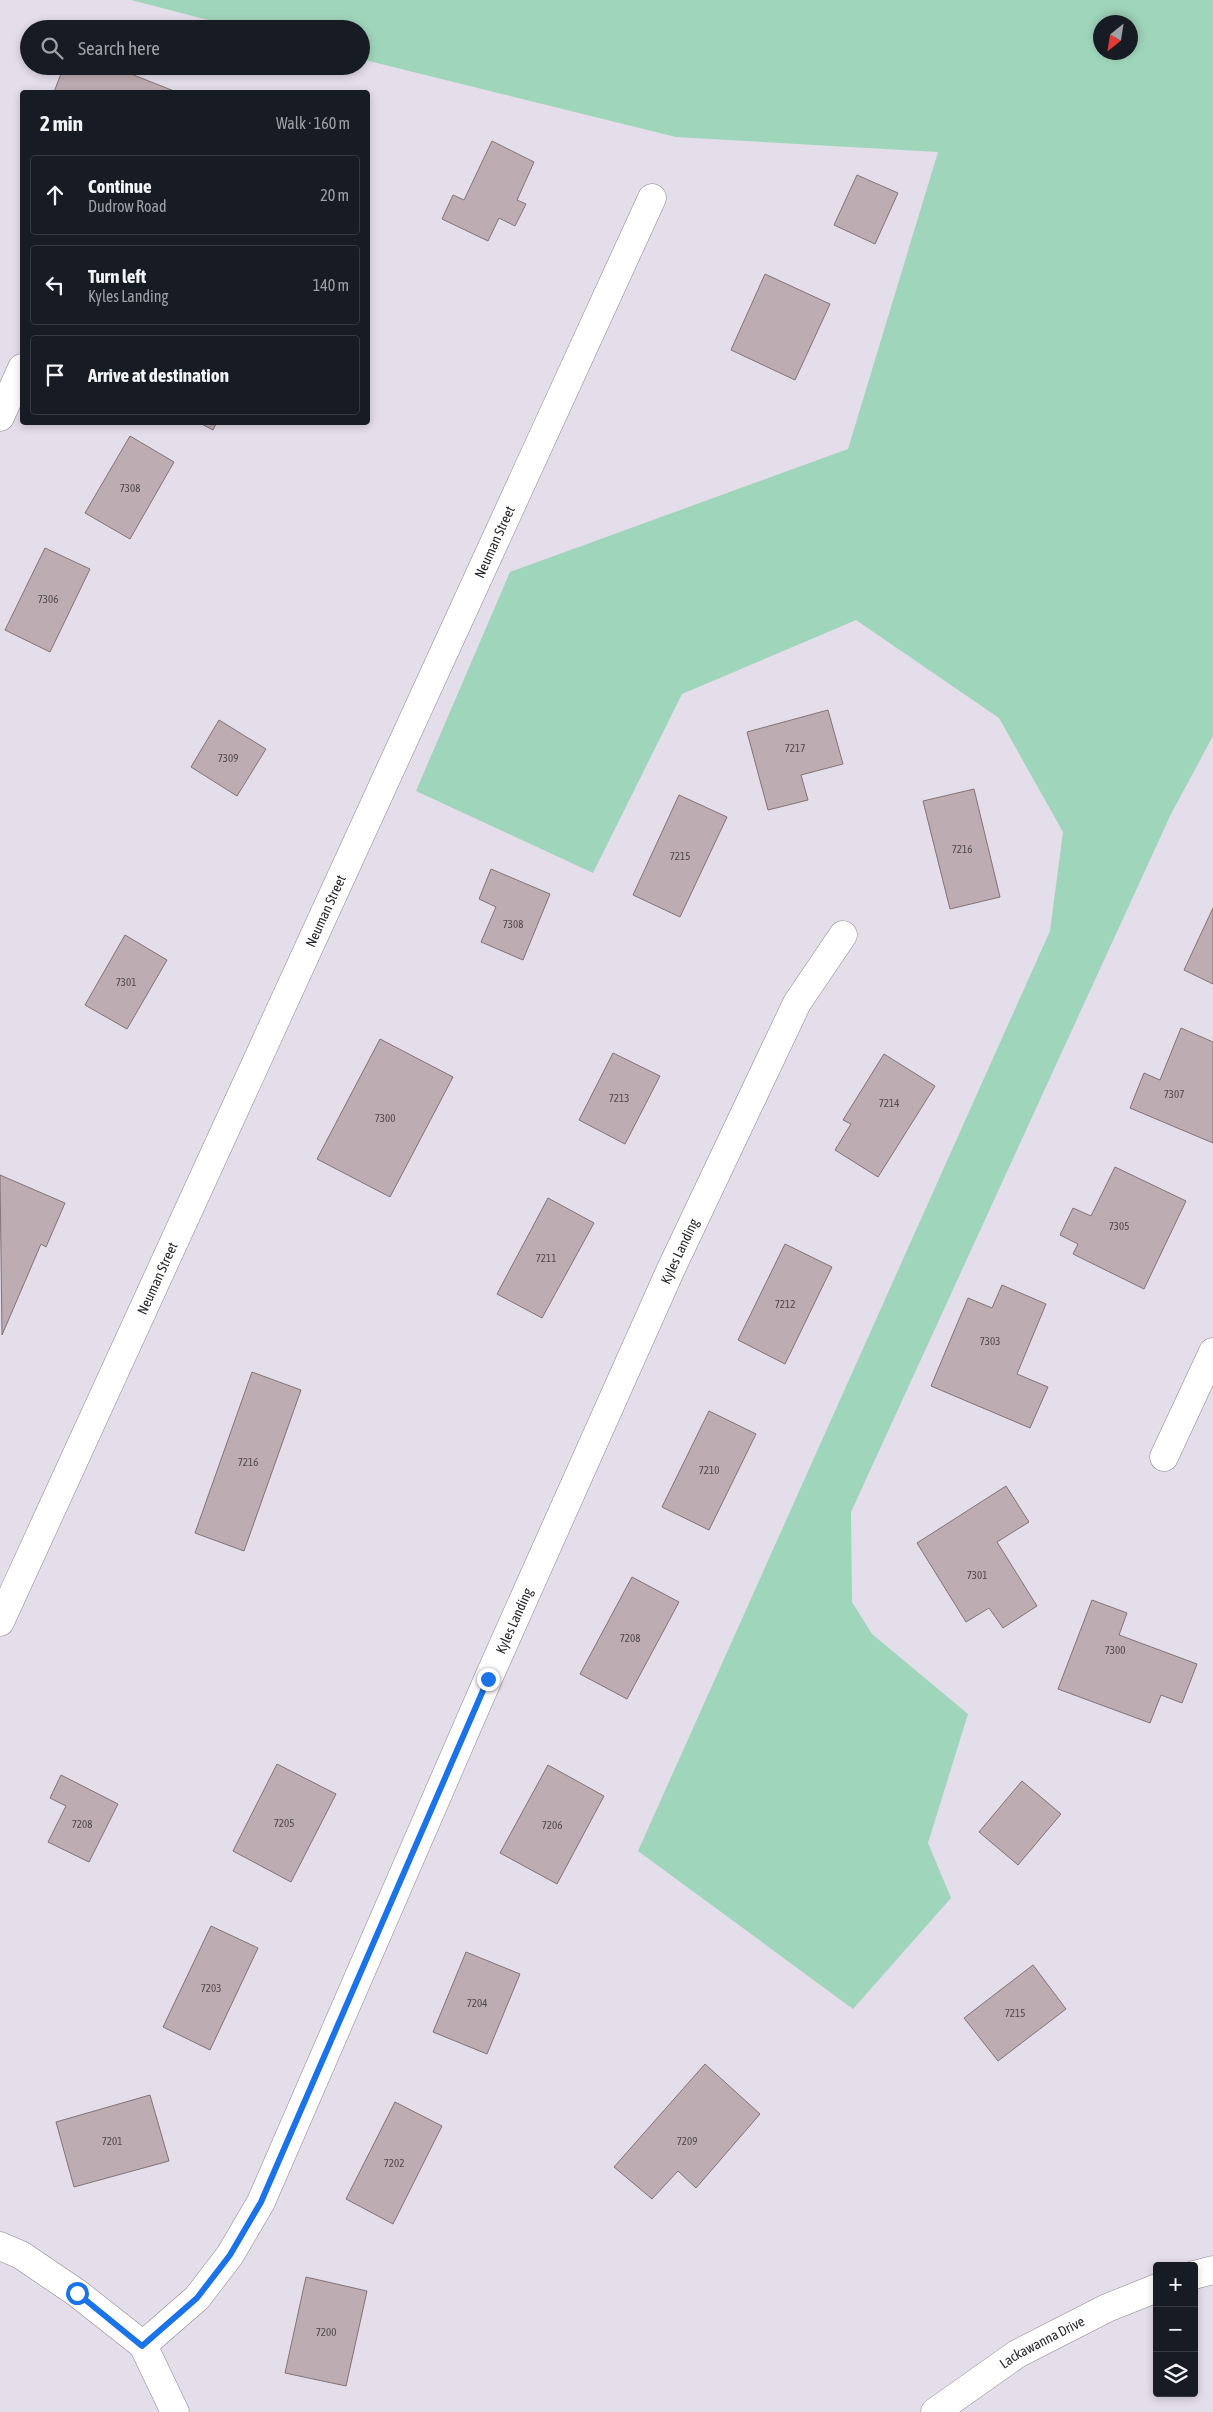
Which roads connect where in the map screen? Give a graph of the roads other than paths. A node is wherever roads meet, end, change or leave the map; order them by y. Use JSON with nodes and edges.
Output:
{"nodes":[{"id":1,"x":652,"y":198,"type":"dead end"},
{"id":2,"x":20,"y":372,"type":"edge"},
{"id":3,"x":0,"y":417,"type":"edge"},
{"id":4,"x":843,"y":934,"type":"dead end"},
{"id":5,"x":1213,"y":1352,"type":"edge"},
{"id":6,"x":1164,"y":1456,"type":"dead end"},
{"id":7,"x":0,"y":1622,"type":"edge"},
{"id":8,"x":0,"y":2246,"type":"edge"},
{"id":9,"x":1213,"y":2270,"type":"edge"},
{"id":10,"x":1198,"y":2274,"type":"edge"},
{"id":11,"x":1153,"y":2290,"type":"edge"},
{"id":12,"x":142,"y":2346,"type":"junction"},
{"id":13,"x":175,"y":2412,"type":"edge"},
{"id":14,"x":935,"y":2412,"type":"edge"}],
"edges":[{"from":1,"to":7,"type":"street","name":"Neuman Street"},
{"from":2,"to":3,"type":"street"},
{"from":4,"to":12,"type":"street","name":"Kyles Landing"},
{"from":5,"to":6,"type":"street"},
{"from":8,"to":12,"type":"street"},
{"from":9,"to":10,"type":"street"},
{"from":11,"to":14,"type":"street","name":"Lackawanna Drive"},
{"from":12,"to":13,"type":"street"}]}
